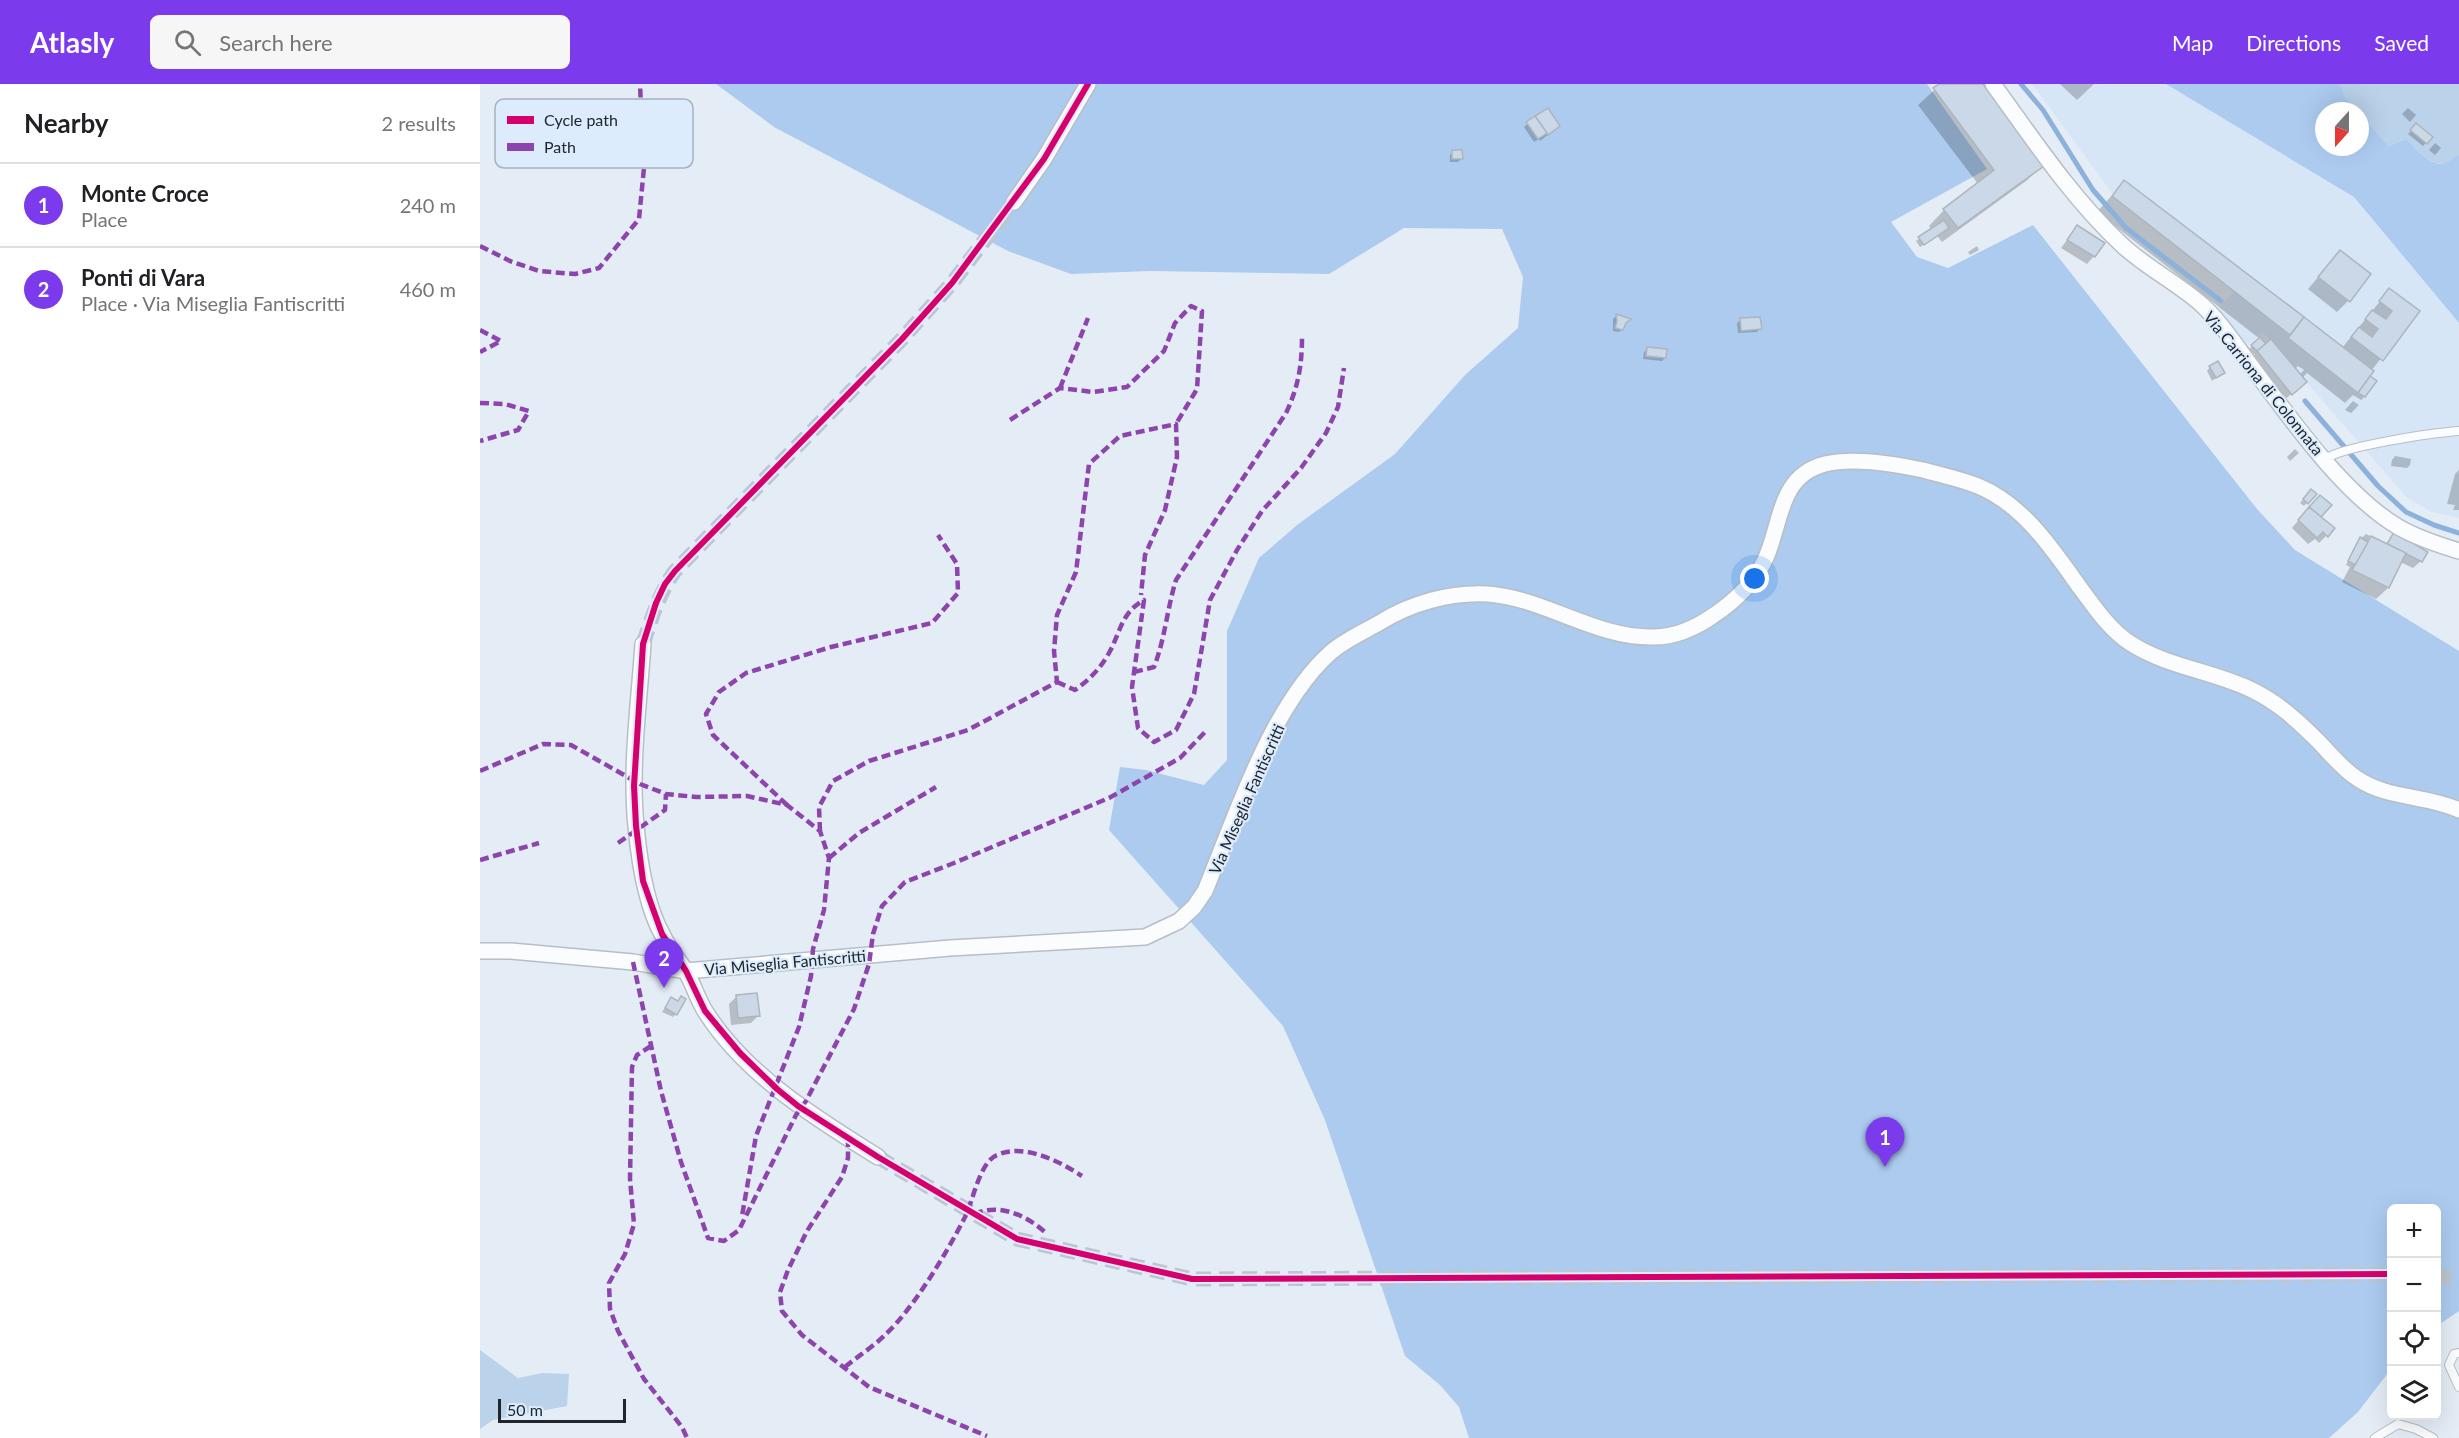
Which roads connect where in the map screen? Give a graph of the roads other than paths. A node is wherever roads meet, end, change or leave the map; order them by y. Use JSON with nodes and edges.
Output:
{"nodes":[{"id":1,"x":1088,"y":84,"type":"edge"},
{"id":2,"x":1993,"y":84,"type":"edge"},
{"id":3,"x":1014,"y":202,"type":"tunnel mouth"},
{"id":4,"x":2459,"y":431,"type":"edge"},
{"id":5,"x":2329,"y":456,"type":"junction"},
{"id":6,"x":2458,"y":548,"type":"edge"},
{"id":7,"x":643,"y":644,"type":"tunnel mouth"},
{"id":8,"x":2459,"y":810,"type":"edge"},
{"id":9,"x":480,"y":951,"type":"edge"},
{"id":10,"x":686,"y":971,"type":"junction"},
{"id":11,"x":878,"y":1157,"type":"tunnel mouth"},
{"id":12,"x":2459,"y":1353,"type":"edge"},
{"id":13,"x":2459,"y":1387,"type":"edge"},
{"id":14,"x":2375,"y":1438,"type":"edge"},
{"id":15,"x":2433,"y":1438,"type":"edge"}],
"edges":[{"from":1,"to":3,"type":"street"},
{"from":2,"to":5,"type":"street","name":"Via Carriona di Colonnata"},
{"from":4,"to":5,"type":"lane"},
{"from":5,"to":6,"type":"street","name":"Via Carriona di Colonnata"},
{"from":7,"to":10,"type":"street"},
{"from":8,"to":10,"type":"street","name":"Via Miseglia Fantiscritti"},
{"from":9,"to":10,"type":"street","name":"Via Miseglia Fantiscritti"},
{"from":10,"to":11,"type":"street"},
{"from":12,"to":13,"type":"lane"},
{"from":14,"to":15,"type":"lane"}]}
